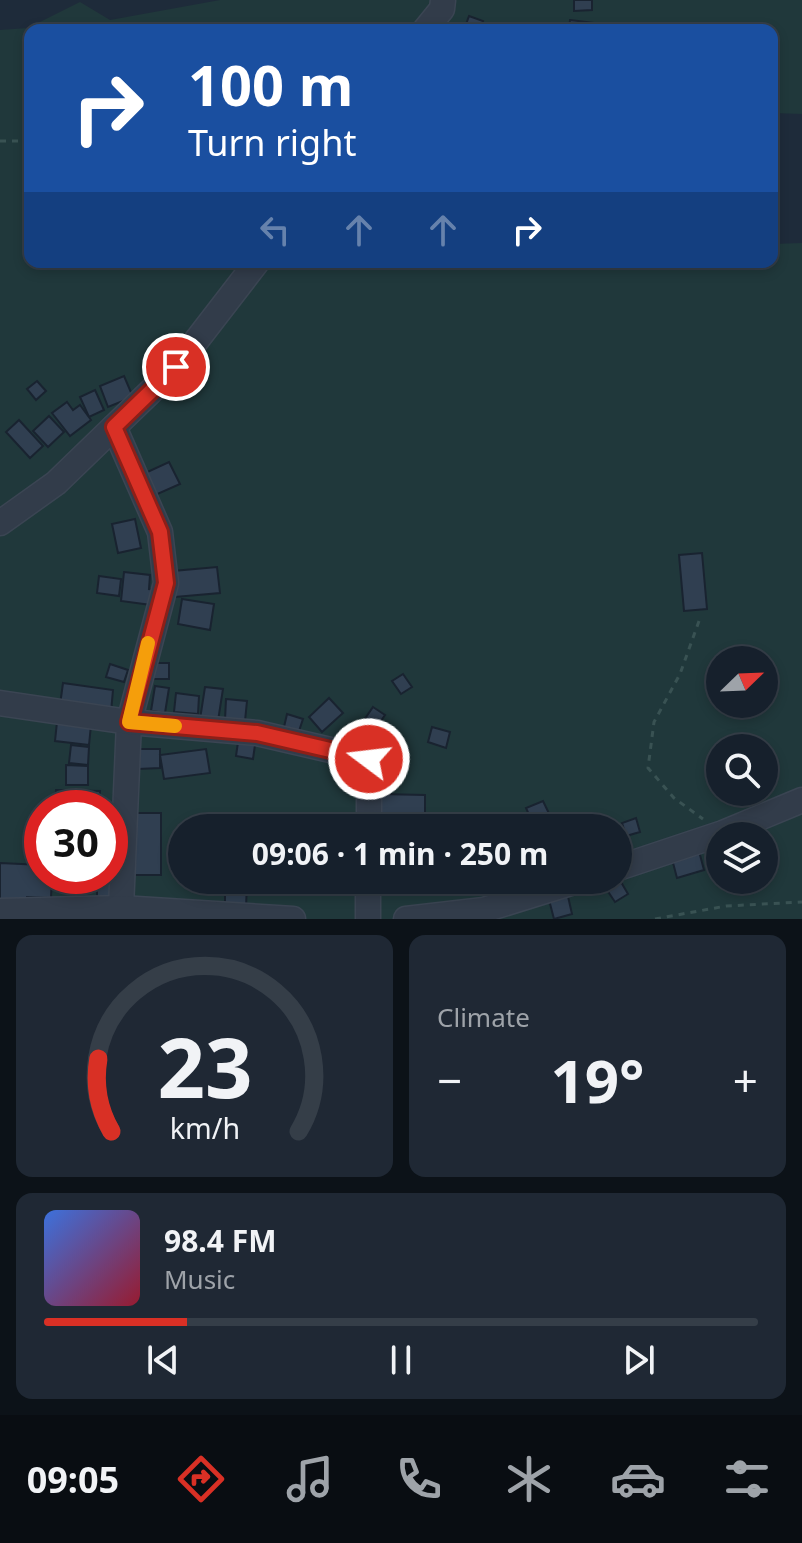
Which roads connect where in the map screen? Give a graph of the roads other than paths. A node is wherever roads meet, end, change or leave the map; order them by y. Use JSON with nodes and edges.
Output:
{"nodes":[{"id":1,"x":443,"y":0,"type":"edge"},
{"id":2,"x":430,"y":24,"type":"edge"},
{"id":3,"x":252,"y":268,"type":"edge"},
{"id":4,"x":114,"y":427,"type":"junction"},
{"id":5,"x":0,"y":523,"type":"edge"},
{"id":6,"x":0,"y":703,"type":"edge"},
{"id":7,"x":129,"y":722,"type":"junction"},
{"id":8,"x":802,"y":800,"type":"edge"},
{"id":9,"x":369,"y":814,"type":"edge"},
{"id":10,"x":632,"y":863,"type":"edge"},
{"id":11,"x":368,"y":894,"type":"edge"},
{"id":12,"x":535,"y":894,"type":"edge"},
{"id":13,"x":121,"y":908,"type":"junction"},
{"id":14,"x":0,"y":912,"type":"edge"},
{"id":15,"x":5,"y":919,"type":"edge"},
{"id":16,"x":293,"y":919,"type":"edge"},
{"id":17,"x":368,"y":919,"type":"edge"},
{"id":18,"x":406,"y":919,"type":"edge"}],
"edges":[{"from":1,"to":2,"type":"street"},
{"from":3,"to":4,"type":"street"},
{"from":4,"to":5,"type":"street"},
{"from":4,"to":7,"type":"street"},
{"from":6,"to":7,"type":"street"},
{"from":7,"to":9,"type":"street"},
{"from":7,"to":13,"type":"street"},
{"from":8,"to":10,"type":"street"},
{"from":11,"to":17,"type":"street"},
{"from":12,"to":18,"type":"street"},
{"from":13,"to":14,"type":"street"},
{"from":13,"to":16,"type":"street"},
{"from":14,"to":15,"type":"street"}]}
